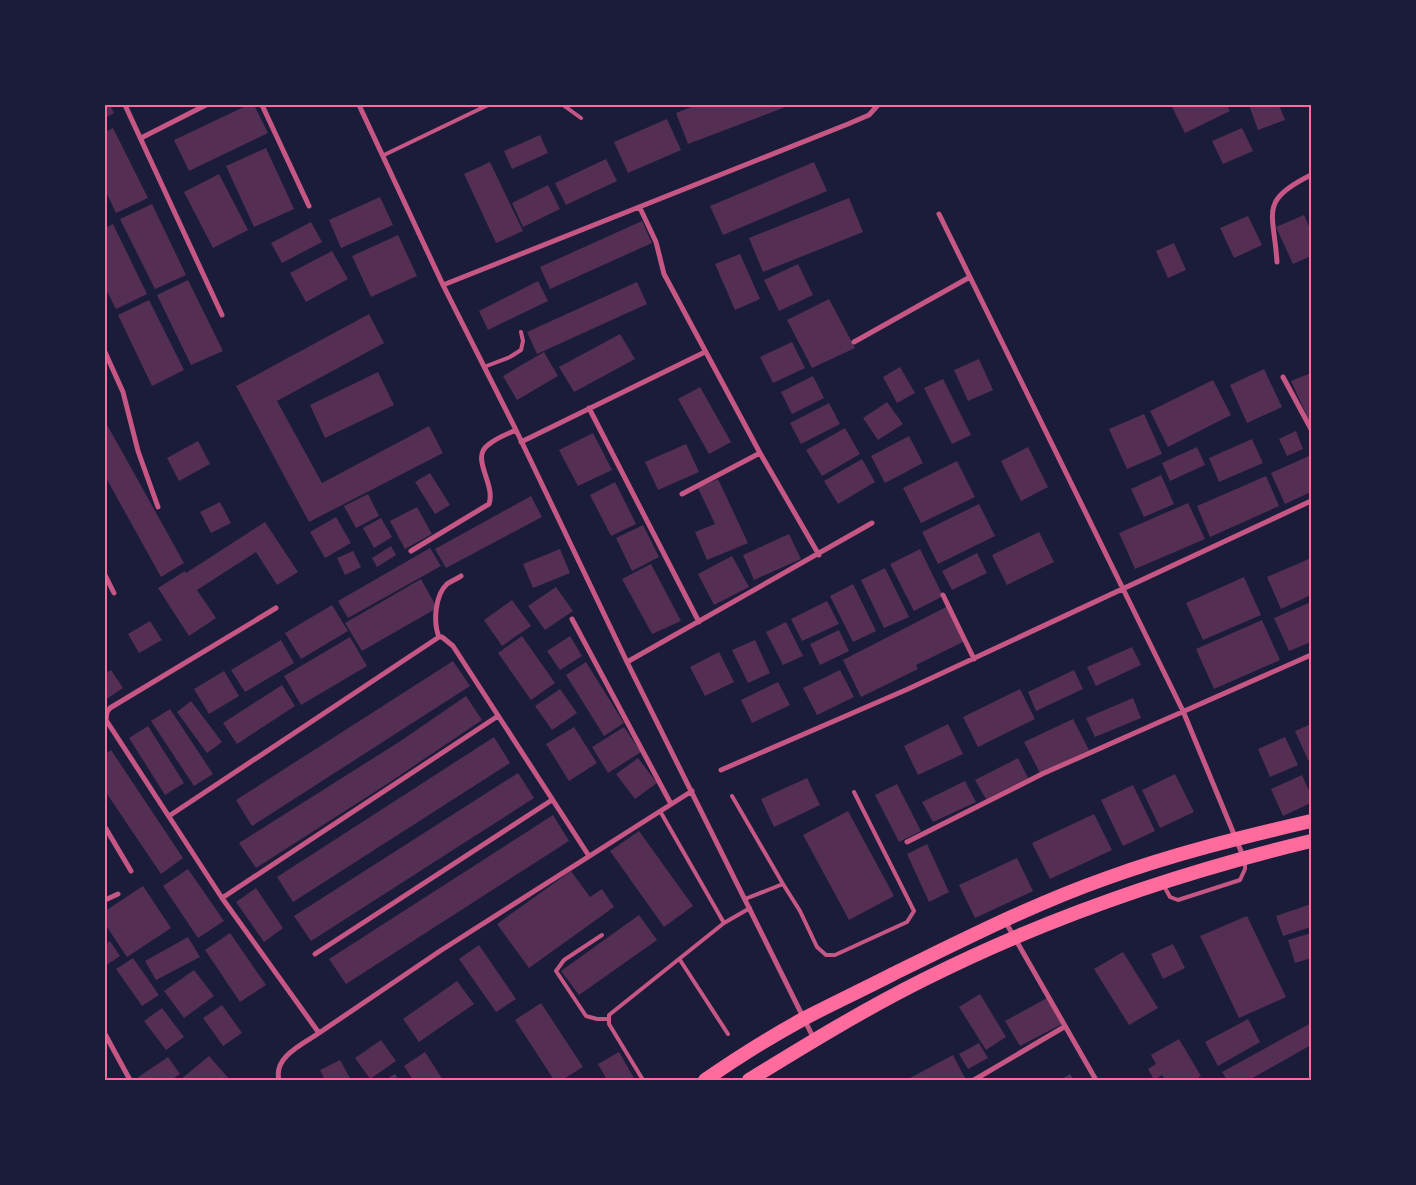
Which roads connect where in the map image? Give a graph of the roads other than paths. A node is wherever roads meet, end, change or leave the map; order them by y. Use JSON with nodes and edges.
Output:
{"nodes":[{"id":1,"x":125,"y":105,"type":"edge"},
{"id":2,"x":206,"y":105,"type":"edge"},
{"id":3,"x":262,"y":105,"type":"edge"},
{"id":4,"x":359,"y":105,"type":"edge"},
{"id":5,"x":488,"y":105,"type":"edge"},
{"id":6,"x":563,"y":105,"type":"edge"},
{"id":7,"x":878,"y":105,"type":"edge"},
{"id":8,"x":581,"y":118,"type":"dead end"},
{"id":9,"x":141,"y":138,"type":"junction"},
{"id":10,"x":384,"y":155,"type":"junction"},
{"id":11,"x":1311,"y":175,"type":"edge"},
{"id":12,"x":309,"y":206,"type":"dead end"},
{"id":13,"x":640,"y":208,"type":"junction"},
{"id":14,"x":939,"y":214,"type":"dead end"},
{"id":15,"x":1277,"y":262,"type":"dead end"},
{"id":16,"x":970,"y":277,"type":"junction"},
{"id":17,"x":443,"y":284,"type":"junction"},
{"id":18,"x":222,"y":315,"type":"dead end"},
{"id":19,"x":520,"y":332,"type":"dead end"},
{"id":20,"x":854,"y":342,"type":"dead end"},
{"id":21,"x":105,"y":352,"type":"edge"},
{"id":22,"x":705,"y":352,"type":"junction"},
{"id":23,"x":484,"y":367,"type":"junction"},
{"id":24,"x":1283,"y":377,"type":"dead end"},
{"id":25,"x":589,"y":408,"type":"junction"},
{"id":26,"x":1311,"y":429,"type":"edge"},
{"id":27,"x":516,"y":430,"type":"junction"},
{"id":28,"x":521,"y":442,"type":"junction"},
{"id":29,"x":760,"y":453,"type":"junction"},
{"id":30,"x":682,"y":494,"type":"dead end"},
{"id":31,"x":1311,"y":501,"type":"edge"},
{"id":32,"x":158,"y":507,"type":"dead end"},
{"id":33,"x":872,"y":524,"type":"dead end"},
{"id":34,"x":411,"y":551,"type":"dead end"},
{"id":35,"x":819,"y":554,"type":"junction"},
{"id":36,"x":105,"y":575,"type":"edge"},
{"id":37,"x":461,"y":576,"type":"dead end"},
{"id":38,"x":1124,"y":589,"type":"junction"},
{"id":39,"x":114,"y":593,"type":"dead end"},
{"id":40,"x":943,"y":595,"type":"dead end"},
{"id":41,"x":276,"y":608,"type":"dead end"},
{"id":42,"x":572,"y":619,"type":"dead end"},
{"id":43,"x":699,"y":622,"type":"junction"},
{"id":44,"x":439,"y":637,"type":"junction"},
{"id":45,"x":1311,"y":656,"type":"edge"},
{"id":46,"x":974,"y":659,"type":"junction"},
{"id":47,"x":627,"y":662,"type":"junction"},
{"id":48,"x":1183,"y":711,"type":"junction"},
{"id":49,"x":498,"y":716,"type":"junction"},
{"id":50,"x":721,"y":770,"type":"dead end"},
{"id":51,"x":692,"y":791,"type":"junction"},
{"id":52,"x":854,"y":792,"type":"dead end"},
{"id":53,"x":732,"y":796,"type":"dead end"},
{"id":54,"x":552,"y":800,"type":"junction"},
{"id":55,"x":671,"y":804,"type":"junction"},
{"id":56,"x":660,"y":811,"type":"junction"},
{"id":57,"x":169,"y":816,"type":"junction"},
{"id":58,"x":1311,"y":821,"type":"edge"},
{"id":59,"x":106,"y":829,"type":"edge"},
{"id":60,"x":1236,"y":838,"type":"junction"},
{"id":61,"x":1311,"y":841,"type":"edge"},
{"id":62,"x":907,"y":842,"type":"dead end"},
{"id":63,"x":589,"y":856,"type":"junction"},
{"id":64,"x":1243,"y":857,"type":"junction"},
{"id":65,"x":131,"y":871,"type":"dead end"},
{"id":66,"x":1163,"y":883,"type":"junction"},
{"id":67,"x":783,"y":884,"type":"junction"},
{"id":68,"x":118,"y":894,"type":"dead end"},
{"id":69,"x":222,"y":898,"type":"junction"},
{"id":70,"x":105,"y":900,"type":"edge"},
{"id":71,"x":745,"y":900,"type":"junction"},
{"id":72,"x":750,"y":908,"type":"junction"},
{"id":73,"x":1004,"y":921,"type":"junction"},
{"id":74,"x":724,"y":923,"type":"junction"},
{"id":75,"x":602,"y":935,"type":"dead end"},
{"id":76,"x":1015,"y":937,"type":"junction"},
{"id":77,"x":315,"y":954,"type":"dead end"},
{"id":78,"x":680,"y":960,"type":"junction"},
{"id":79,"x":609,"y":1019,"type":"junction"},
{"id":80,"x":804,"y":1019,"type":"junction"},
{"id":81,"x":1064,"y":1027,"type":"junction"},
{"id":82,"x":319,"y":1033,"type":"junction"},
{"id":83,"x":105,"y":1034,"type":"edge"},
{"id":84,"x":728,"y":1034,"type":"dead end"},
{"id":85,"x":814,"y":1039,"type":"junction"},
{"id":86,"x":130,"y":1080,"type":"edge"},
{"id":87,"x":279,"y":1080,"type":"edge"},
{"id":88,"x":643,"y":1080,"type":"edge"},
{"id":89,"x":705,"y":1080,"type":"edge"},
{"id":90,"x":749,"y":1080,"type":"edge"},
{"id":91,"x":974,"y":1080,"type":"edge"},
{"id":92,"x":1096,"y":1080,"type":"edge"}],
"edges":[{"from":1,"to":9,"type":"street"},
{"from":2,"to":9,"type":"street"},
{"from":3,"to":12,"type":"street"},
{"from":4,"to":10,"type":"street"},
{"from":5,"to":10,"type":"lane"},
{"from":6,"to":8,"type":"lane"},
{"from":7,"to":13,"type":"street"},
{"from":9,"to":18,"type":"street"},
{"from":10,"to":17,"type":"street"},
{"from":11,"to":15,"type":"street"},
{"from":13,"to":17,"type":"street"},
{"from":13,"to":22,"type":"street"},
{"from":14,"to":16,"type":"street"},
{"from":16,"to":20,"type":"street"},
{"from":16,"to":38,"type":"street"},
{"from":17,"to":23,"type":"street"},
{"from":19,"to":23,"type":"lane"},
{"from":21,"to":32,"type":"street"},
{"from":22,"to":25,"type":"street"},
{"from":22,"to":29,"type":"street"},
{"from":23,"to":27,"type":"street"},
{"from":24,"to":26,"type":"street"},
{"from":25,"to":28,"type":"street"},
{"from":25,"to":43,"type":"street"},
{"from":27,"to":28,"type":"street"},
{"from":27,"to":34,"type":"street"},
{"from":28,"to":47,"type":"street"},
{"from":29,"to":30,"type":"street"},
{"from":29,"to":35,"type":"street"},
{"from":31,"to":38,"type":"street"},
{"from":33,"to":35,"type":"street"},
{"from":35,"to":43,"type":"street"},
{"from":36,"to":39,"type":"street"},
{"from":37,"to":44,"type":"street"},
{"from":38,"to":46,"type":"street"},
{"from":38,"to":48,"type":"street"},
{"from":40,"to":46,"type":"street"},
{"from":41,"to":57,"type":"street"},
{"from":42,"to":55,"type":"street"},
{"from":43,"to":47,"type":"street"},
{"from":44,"to":49,"type":"street"},
{"from":44,"to":57,"type":"street"},
{"from":45,"to":48,"type":"street"},
{"from":46,"to":50,"type":"street"},
{"from":47,"to":51,"type":"street"},
{"from":48,"to":60,"type":"street"},
{"from":48,"to":62,"type":"street"},
{"from":49,"to":54,"type":"street"},
{"from":49,"to":69,"type":"street"},
{"from":51,"to":55,"type":"street"},
{"from":51,"to":71,"type":"street"},
{"from":52,"to":67,"type":"lane"},
{"from":53,"to":67,"type":"lane"},
{"from":54,"to":63,"type":"street"},
{"from":54,"to":77,"type":"street"},
{"from":55,"to":56,"type":"street"},
{"from":56,"to":63,"type":"street"},
{"from":56,"to":74,"type":"lane"},
{"from":57,"to":69,"type":"street"},
{"from":58,"to":60,"type":"highway"},
{"from":59,"to":65,"type":"street"},
{"from":60,"to":64,"type":"street"},
{"from":60,"to":73,"type":"highway"},
{"from":61,"to":64,"type":"highway"},
{"from":63,"to":82,"type":"street"},
{"from":64,"to":66,"type":"highway"},
{"from":64,"to":66,"type":"lane"},
{"from":66,"to":76,"type":"highway"},
{"from":67,"to":71,"type":"lane"},
{"from":68,"to":70,"type":"street"},
{"from":69,"to":82,"type":"street"},
{"from":71,"to":72,"type":"street"},
{"from":72,"to":74,"type":"lane"},
{"from":72,"to":80,"type":"street"},
{"from":73,"to":76,"type":"street"},
{"from":73,"to":80,"type":"highway"},
{"from":74,"to":78,"type":"lane"},
{"from":75,"to":79,"type":"lane"},
{"from":76,"to":81,"type":"street"},
{"from":76,"to":85,"type":"highway"},
{"from":78,"to":79,"type":"lane"},
{"from":78,"to":84,"type":"lane"},
{"from":79,"to":88,"type":"lane"},
{"from":80,"to":85,"type":"street"},
{"from":80,"to":89,"type":"highway"},
{"from":81,"to":91,"type":"street"},
{"from":81,"to":92,"type":"street"},
{"from":82,"to":87,"type":"street"},
{"from":83,"to":86,"type":"street"},
{"from":85,"to":90,"type":"highway"}]}
